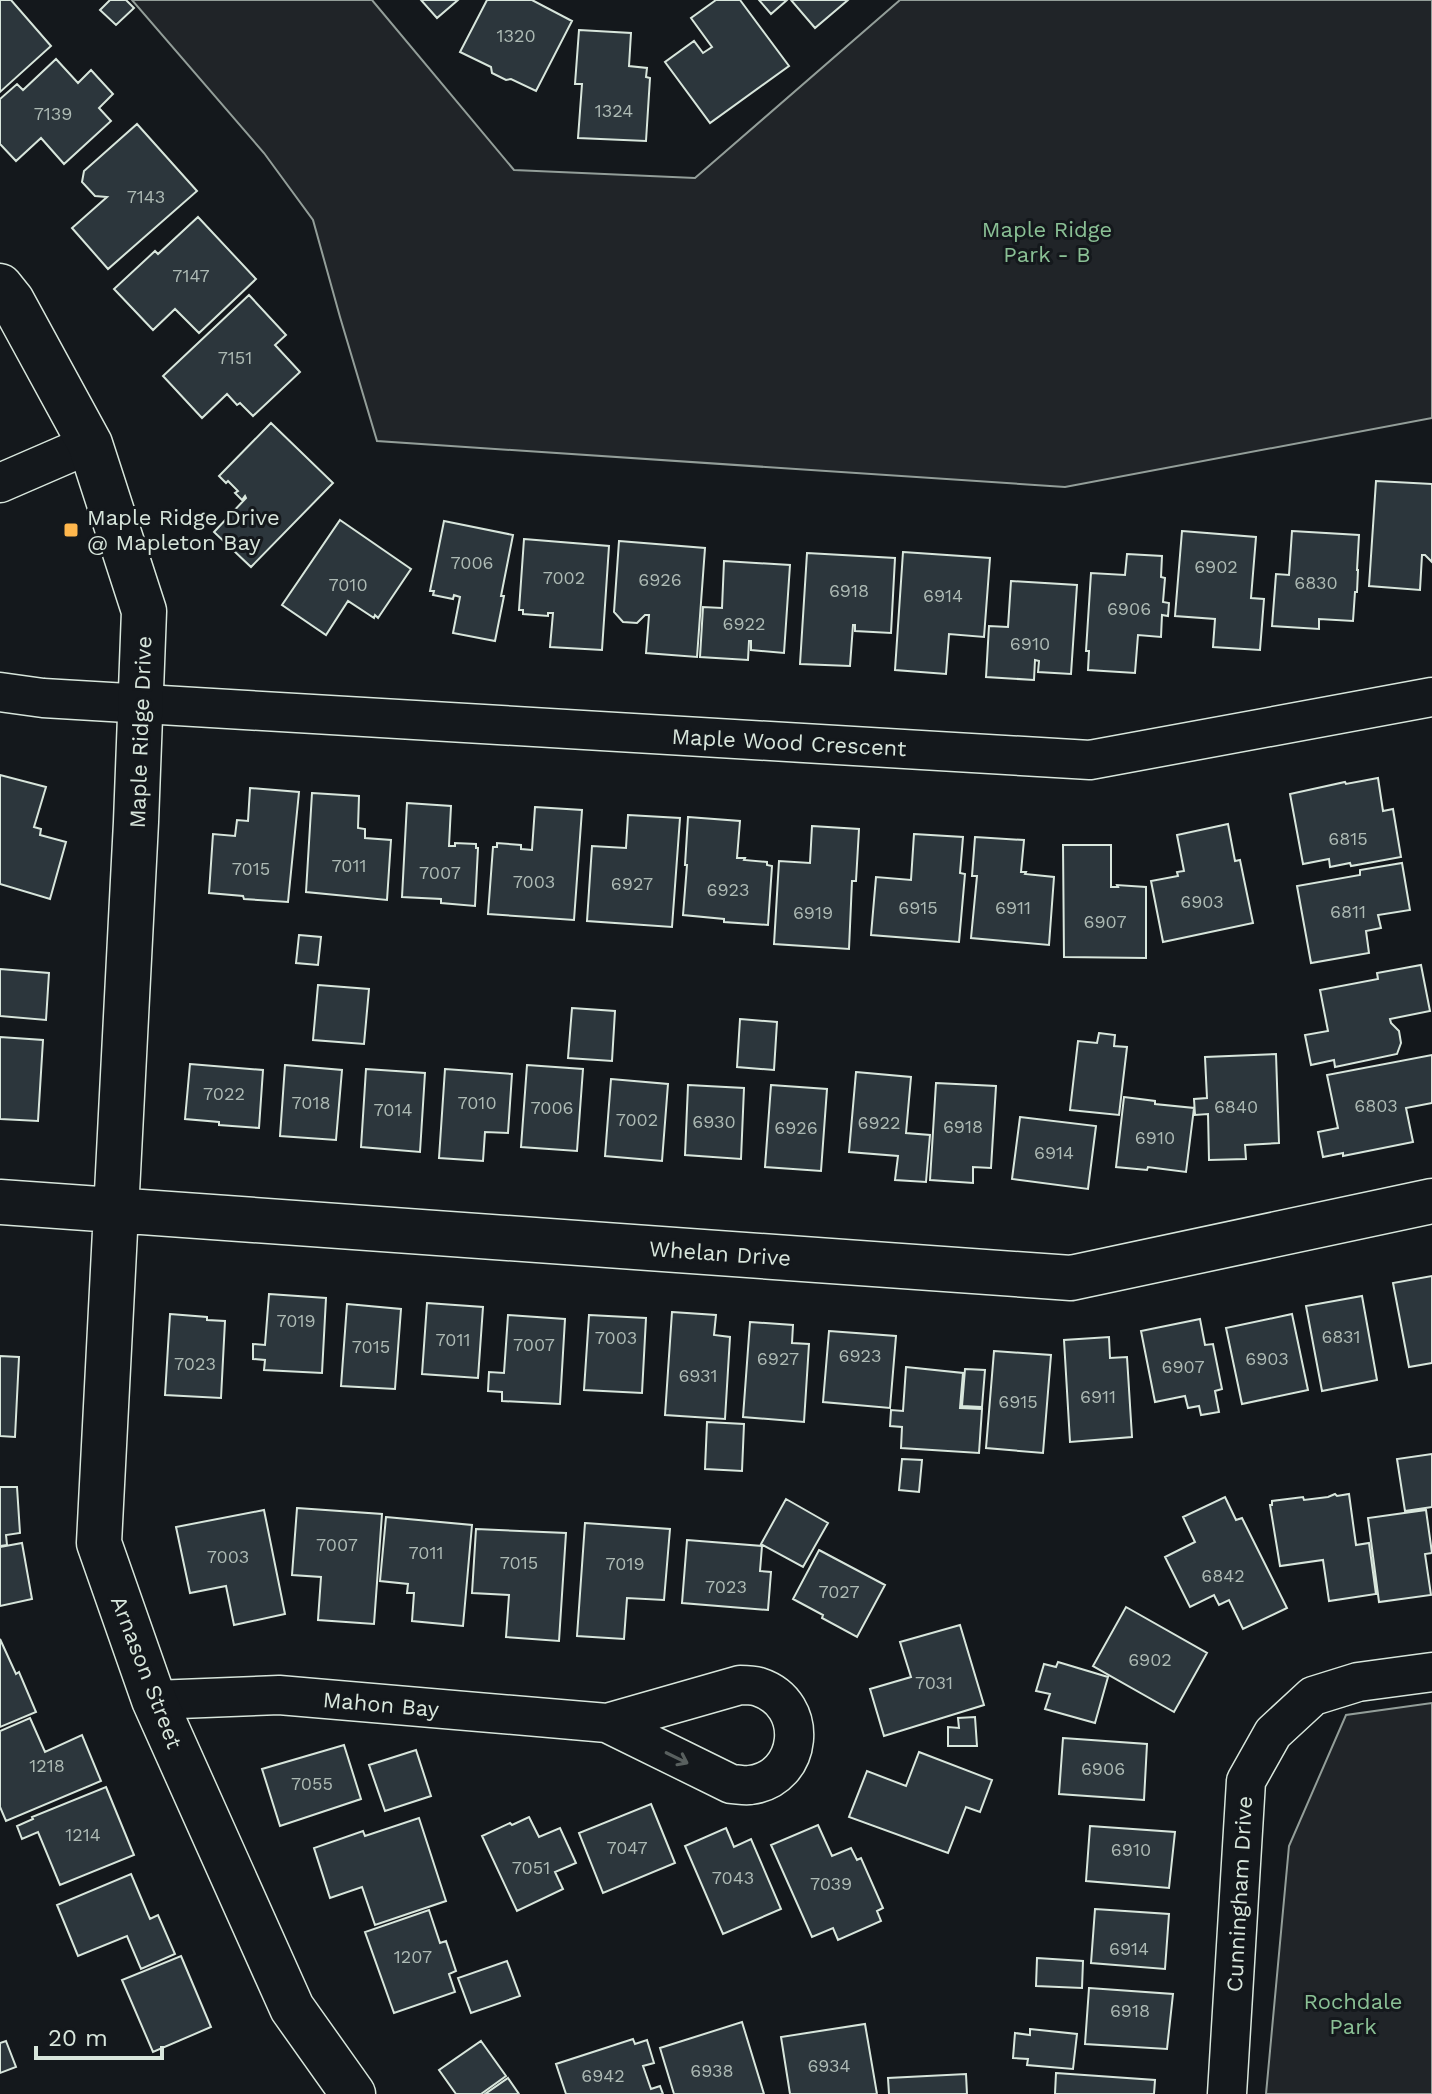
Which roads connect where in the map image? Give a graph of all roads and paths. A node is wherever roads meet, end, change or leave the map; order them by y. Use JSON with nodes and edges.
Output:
{"nodes":[{"id":1,"x":0,"y":286,"type":"edge"},
{"id":2,"x":90,"y":444,"type":"junction"},
{"id":3,"x":0,"y":483,"type":"edge"},
{"id":4,"x":0,"y":692,"type":"edge"},
{"id":5,"x":1432,"y":697,"type":"edge"},
{"id":6,"x":141,"y":704,"type":"junction"},
{"id":7,"x":1432,"y":1201,"type":"edge"},
{"id":8,"x":0,"y":1202,"type":"edge"},
{"id":9,"x":117,"y":1210,"type":"junction"},
{"id":10,"x":1432,"y":1672,"type":"edge"},
{"id":11,"x":154,"y":1700,"type":"junction"},
{"id":12,"x":607,"y":1723,"type":"dead end"},
{"id":13,"x":353,"y":2094,"type":"edge"},
{"id":14,"x":1227,"y":2094,"type":"edge"}],
"edges":[{"from":1,"to":2,"type":"street","name":"Maple Ridge Drive"},
{"from":2,"to":3,"type":"street"},
{"from":2,"to":6,"type":"street","name":"Maple Ridge Drive"},
{"from":4,"to":6,"type":"street","name":"Maple Wood Crescent"},
{"from":5,"to":6,"type":"street","name":"Maple Wood Crescent"},
{"from":6,"to":9,"type":"street","name":"Maple Ridge Drive"},
{"from":7,"to":9,"type":"street","name":"Whelan Drive"},
{"from":8,"to":9,"type":"street","name":"Whelan Drive"},
{"from":9,"to":11,"type":"street","name":"Arnason Street"},
{"from":10,"to":14,"type":"street","name":"Cunningham Drive"},
{"from":11,"to":12,"type":"street","name":"Mahon Bay"},
{"from":11,"to":13,"type":"street","name":"Arnason Street"}]}
